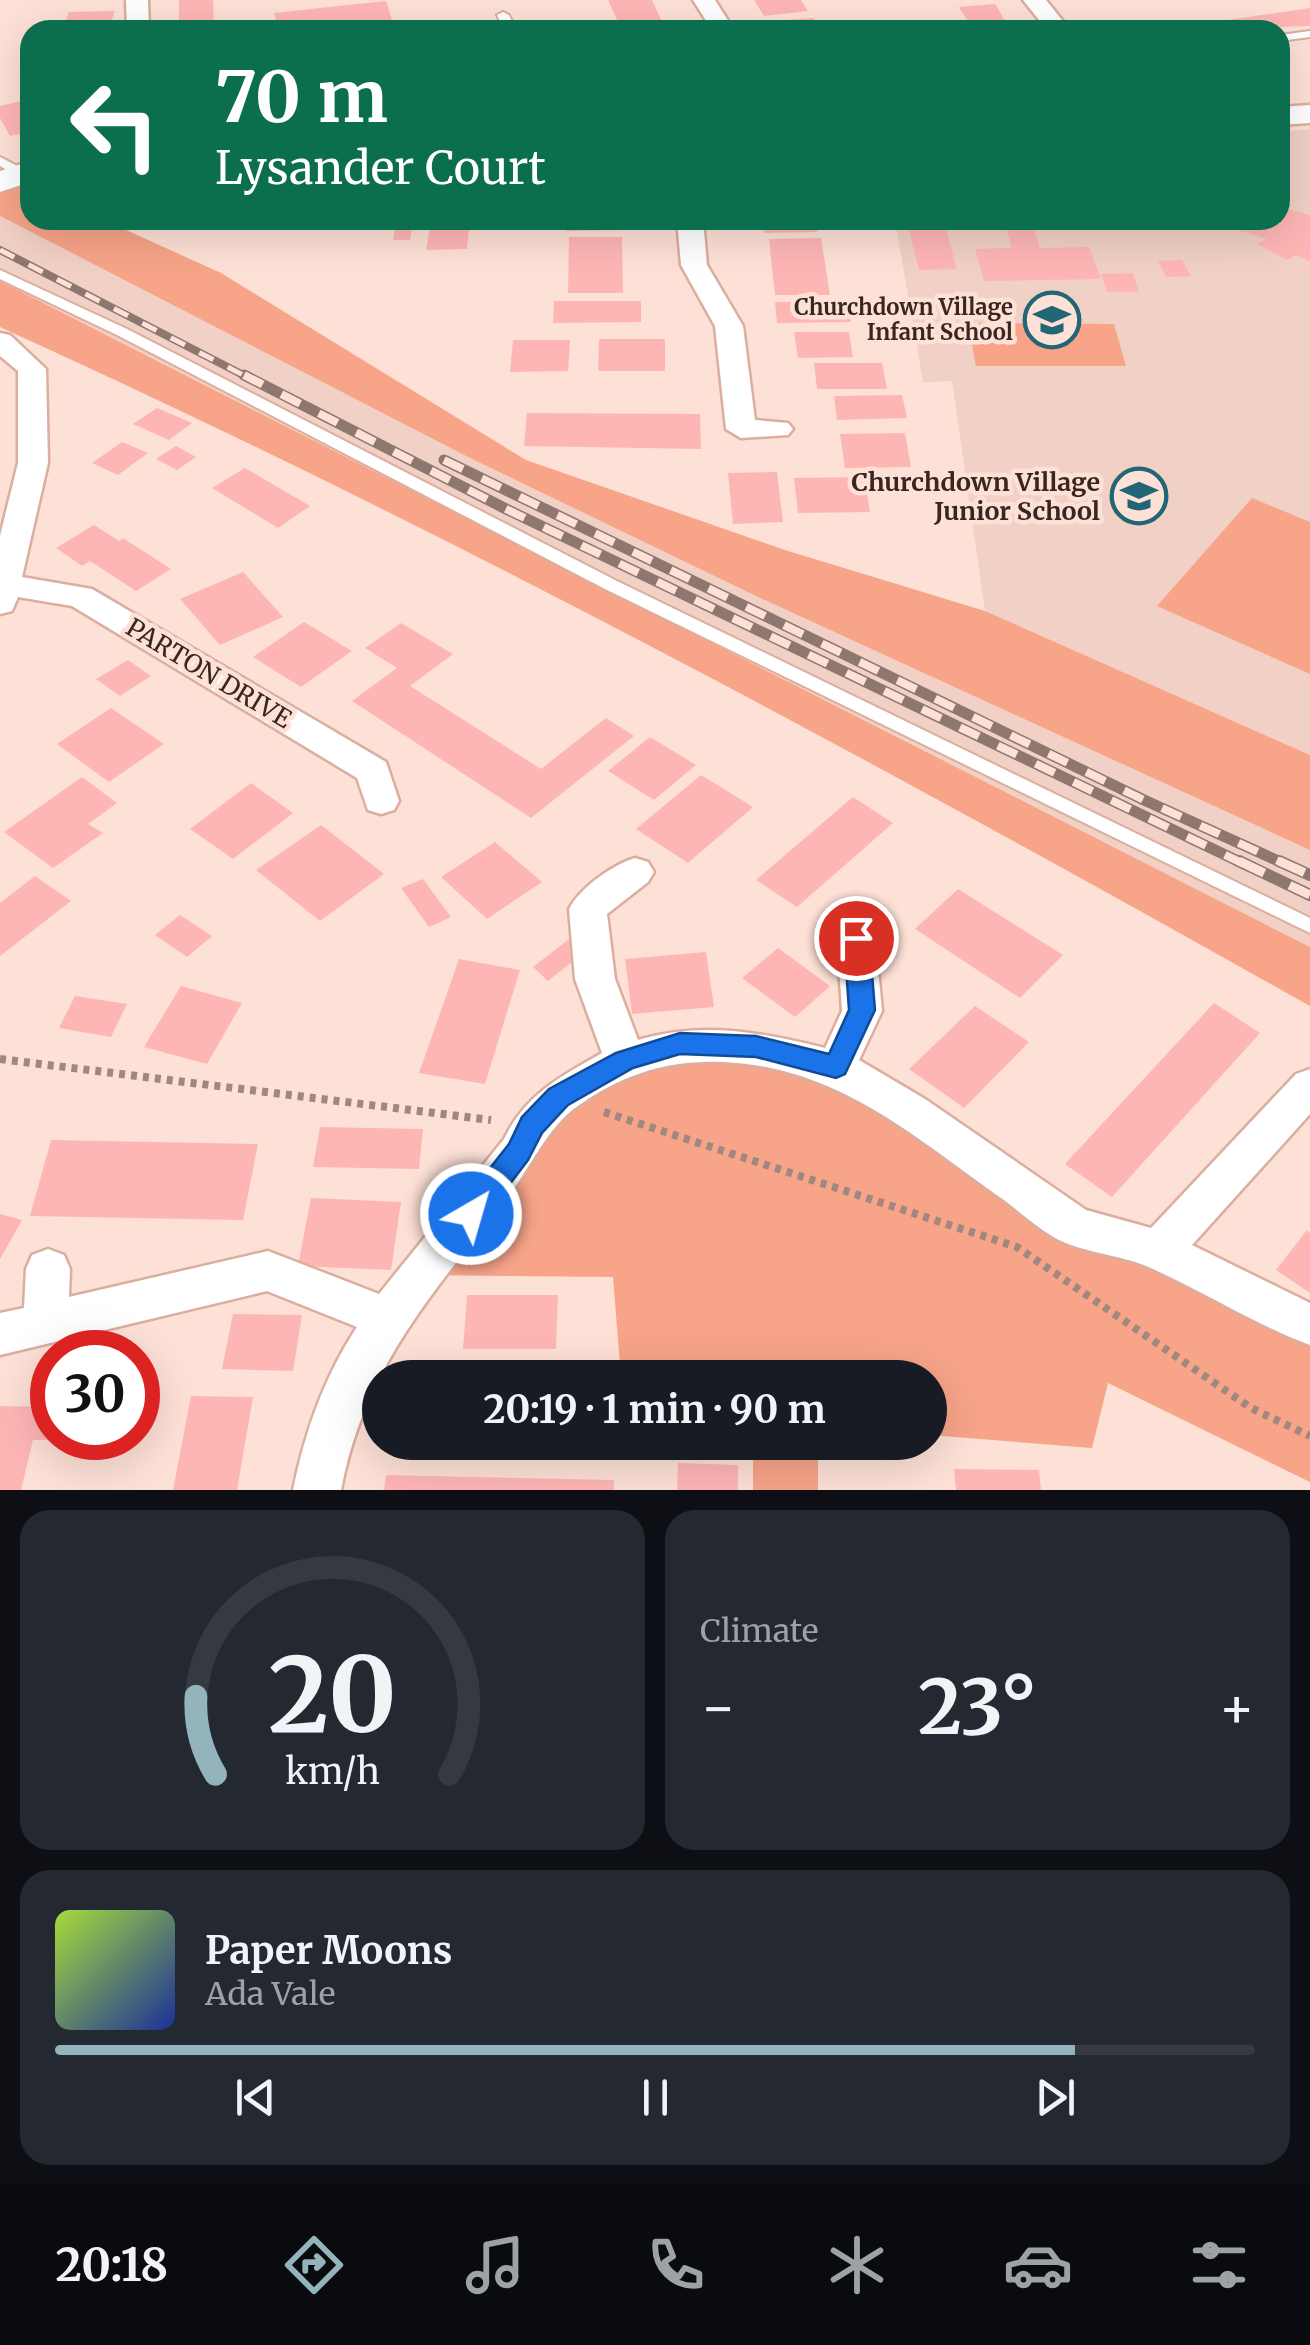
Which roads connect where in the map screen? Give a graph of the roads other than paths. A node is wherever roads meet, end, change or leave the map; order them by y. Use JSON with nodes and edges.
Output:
{"nodes":[{"id":1,"x":1034,"y":0,"type":"edge"},
{"id":2,"x":503,"y":14,"type":"dead end"},
{"id":3,"x":506,"y":20,"type":"edge"},
{"id":4,"x":1051,"y":20,"type":"edge"},
{"id":5,"x":691,"y":230,"type":"edge"},
{"id":6,"x":0,"y":274,"type":"edge"},
{"id":7,"x":0,"y":341,"type":"edge"},
{"id":8,"x":778,"y":429,"type":"dead end"},
{"id":9,"x":4,"y":594,"type":"edge"},
{"id":10,"x":381,"y":801,"type":"dead end"},
{"id":11,"x":635,"y":872,"type":"dead end"},
{"id":12,"x":1310,"y":926,"type":"edge"},
{"id":13,"x":856,"y":938,"type":"dead end"},
{"id":14,"x":625,"y":1060,"type":"junction"},
{"id":15,"x":836,"y":1067,"type":"junction"},
{"id":16,"x":1310,"y":1086,"type":"edge"},
{"id":17,"x":1158,"y":1250,"type":"junction"},
{"id":18,"x":48,"y":1268,"type":"dead end"},
{"id":19,"x":389,"y":1319,"type":"junction"},
{"id":20,"x":46,"y":1324,"type":"junction"},
{"id":21,"x":1310,"y":1325,"type":"edge"},
{"id":22,"x":0,"y":1334,"type":"edge"},
{"id":23,"x":317,"y":1490,"type":"edge"}],
"edges":[{"from":1,"to":4,"type":"street"},
{"from":2,"to":3,"type":"lane"},
{"from":5,"to":8,"type":"street"},
{"from":6,"to":12,"type":"lane"},
{"from":7,"to":9,"type":"street"},
{"from":9,"to":10,"type":"street","name":"PARTON DRIVE"},
{"from":11,"to":14,"type":"street"},
{"from":13,"to":15,"type":"street"},
{"from":14,"to":15,"type":"street"},
{"from":14,"to":19,"type":"street"},
{"from":15,"to":17,"type":"street"},
{"from":16,"to":17,"type":"street"},
{"from":17,"to":21,"type":"street"},
{"from":18,"to":20,"type":"street"},
{"from":19,"to":20,"type":"street"},
{"from":19,"to":23,"type":"street"},
{"from":20,"to":22,"type":"street"}]}
